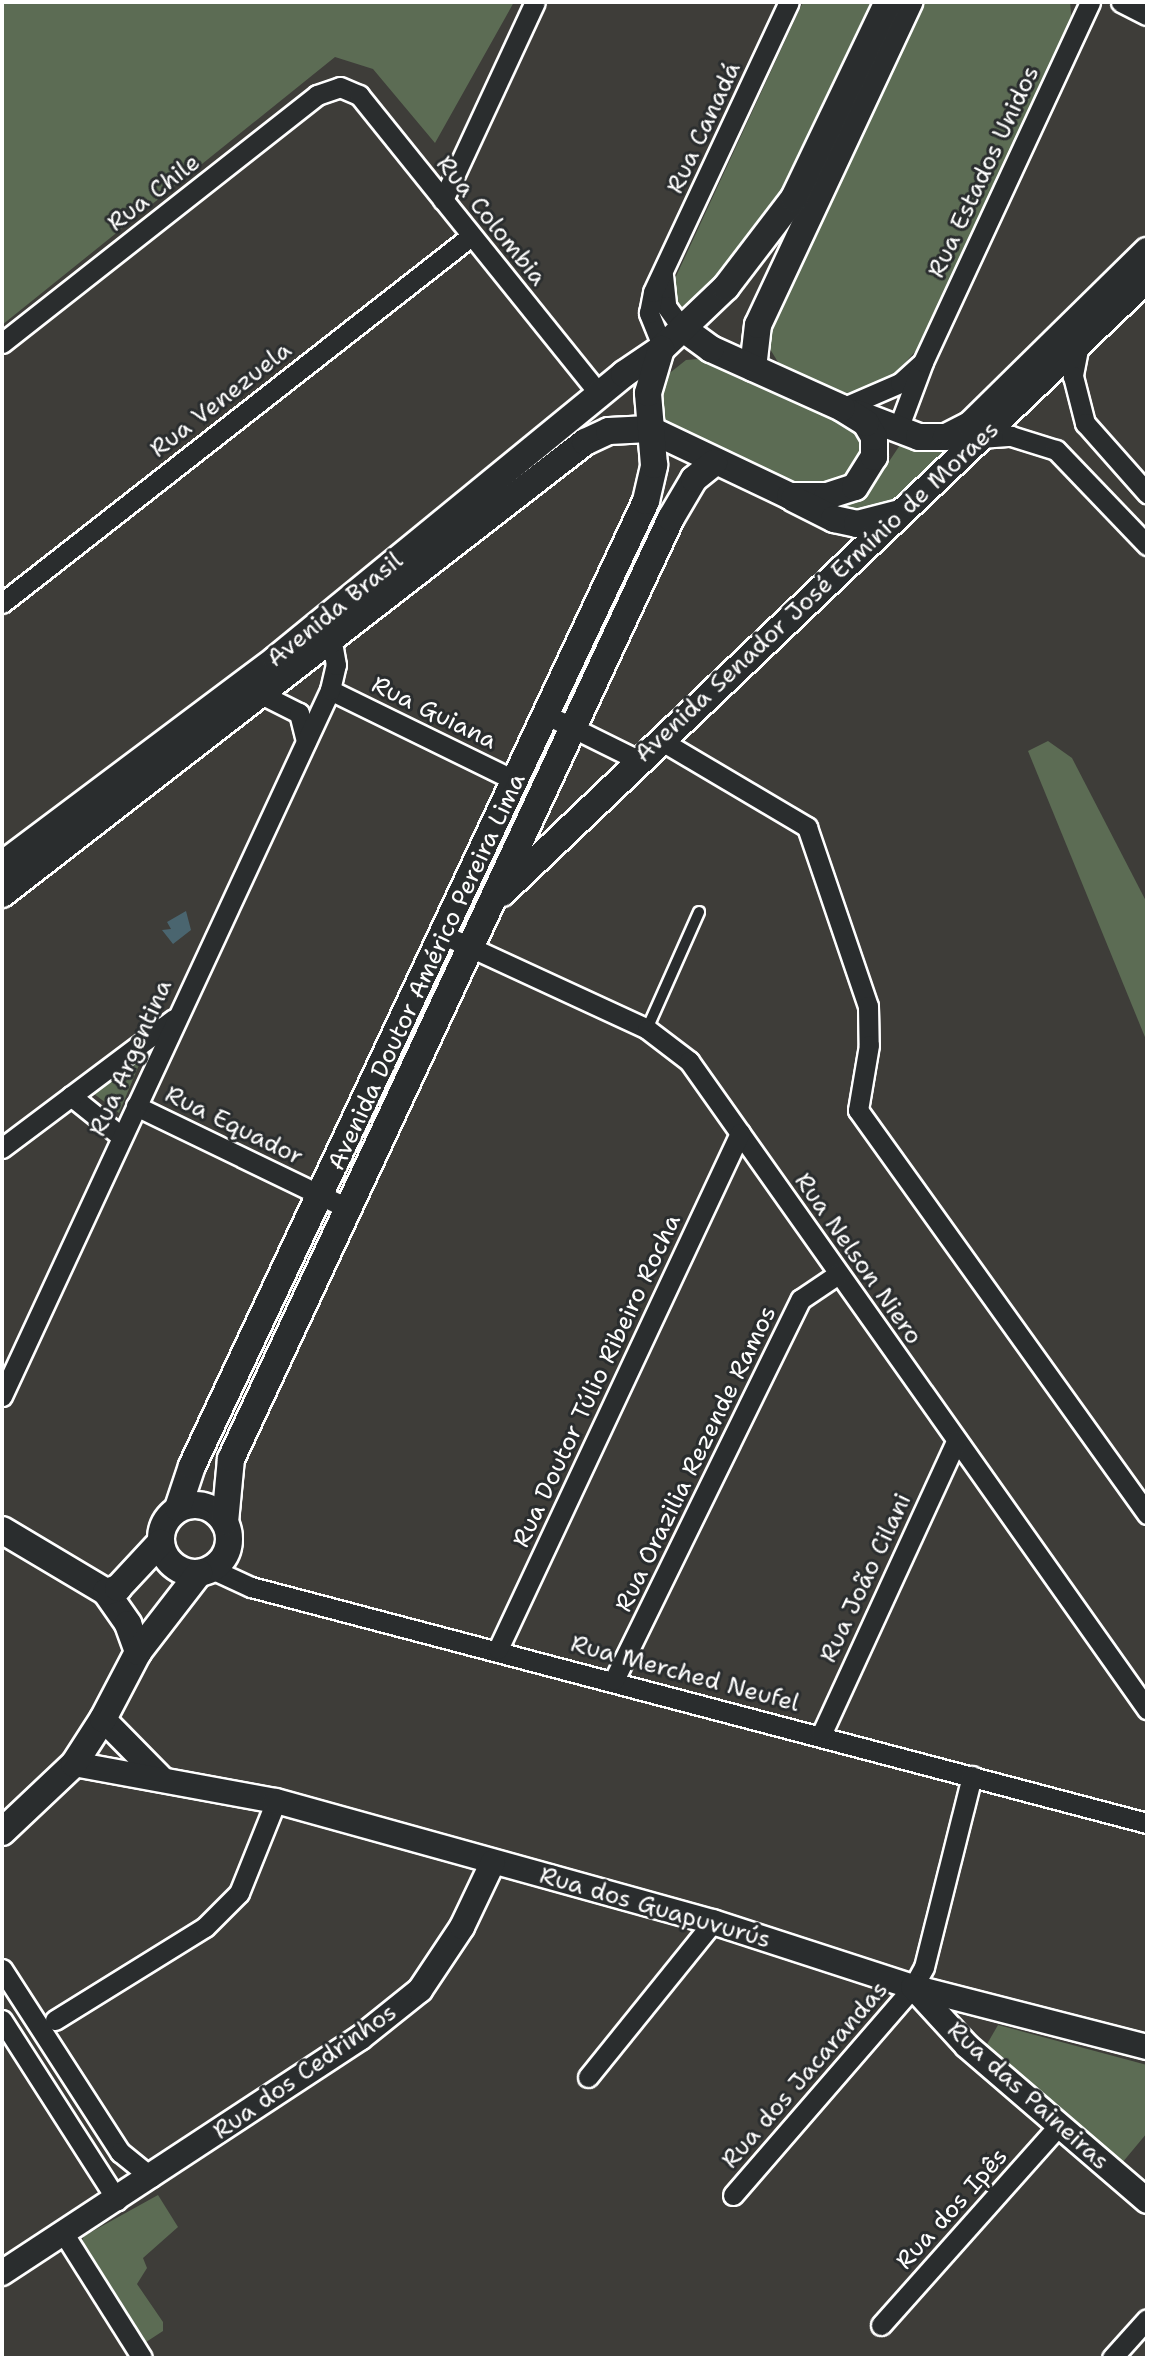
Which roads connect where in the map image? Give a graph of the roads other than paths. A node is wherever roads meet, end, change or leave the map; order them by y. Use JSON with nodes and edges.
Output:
{"nodes":[{"id":1,"x":535,"y":2,"type":"edge"},
{"id":2,"x":789,"y":2,"type":"edge"},
{"id":3,"x":888,"y":2,"type":"edge"},
{"id":4,"x":909,"y":2,"type":"edge"},
{"id":5,"x":1090,"y":2,"type":"edge"},
{"id":6,"x":1121,"y":2,"type":"edge"},
{"id":7,"x":1147,"y":15,"type":"edge"},
{"id":8,"x":340,"y":87,"type":"joint"},
{"id":9,"x":443,"y":200,"type":"junction"},
{"id":10,"x":471,"y":236,"type":"junction"},
{"id":11,"x":1147,"y":251,"type":"edge"},
{"id":12,"x":663,"y":274,"type":"junction"},
{"id":13,"x":1147,"y":279,"type":"edge"},
{"id":14,"x":682,"y":328,"type":"junction"},
{"id":15,"x":2,"y":343,"type":"edge"},
{"id":16,"x":1079,"y":344,"type":"junction"},
{"id":17,"x":662,"y":348,"type":"junction"},
{"id":18,"x":923,"y":362,"type":"junction"},
{"id":19,"x":753,"y":368,"type":"junction"},
{"id":20,"x":598,"y":394,"type":"junction"},
{"id":21,"x":842,"y":408,"type":"junction"},
{"id":22,"x":649,"y":429,"type":"junction"},
{"id":23,"x":898,"y":429,"type":"junction"},
{"id":24,"x":980,"y":438,"type":"junction"},
{"id":25,"x":714,"y":463,"type":"junction"},
{"id":26,"x":867,"y":474,"type":"junction"},
{"id":27,"x":1147,"y":493,"type":"edge"},
{"id":28,"x":790,"y":496,"type":"junction"},
{"id":29,"x":902,"y":513,"type":"junction"},
{"id":30,"x":467,"y":518,"type":"junction"},
{"id":31,"x":1147,"y":545,"type":"edge"},
{"id":32,"x":630,"y":571,"type":"junction"},
{"id":33,"x":2,"y":603,"type":"edge"},
{"id":34,"x":325,"y":633,"type":"junction"},
{"id":35,"x":584,"y":635,"type":"junction"},
{"id":36,"x":610,"y":648,"type":"junction"},
{"id":37,"x":330,"y":690,"type":"junction"},
{"id":38,"x":263,"y":695,"type":"junction"},
{"id":39,"x":547,"y":715,"type":"junction"},
{"id":40,"x":572,"y":728,"type":"junction"},
{"id":41,"x":660,"y":740,"type":"junction"},
{"id":42,"x":306,"y":741,"type":"junction"},
{"id":43,"x":638,"y":760,"type":"junction"},
{"id":44,"x":516,"y":781,"type":"junction"},
{"id":45,"x":2,"y":865,"type":"edge"},
{"id":46,"x":2,"y":894,"type":"edge"},
{"id":47,"x":489,"y":906,"type":"junction"},
{"id":48,"x":699,"y":912,"type":"dead end"},
{"id":49,"x":444,"y":935,"type":"junction"},
{"id":50,"x":470,"y":947,"type":"junction"},
{"id":51,"x":175,"y":1019,"type":"junction"},
{"id":52,"x":647,"y":1029,"type":"junction"},
{"id":53,"x":71,"y":1096,"type":"junction"},
{"id":54,"x":136,"y":1106,"type":"junction"},
{"id":55,"x":740,"y":1133,"type":"junction"},
{"id":56,"x":122,"y":1137,"type":"junction"},
{"id":57,"x":2,"y":1148,"type":"edge"},
{"id":58,"x":322,"y":1196,"type":"junction"},
{"id":59,"x":349,"y":1209,"type":"junction"},
{"id":60,"x":838,"y":1274,"type":"junction"},
{"id":61,"x":2,"y":1396,"type":"edge"},
{"id":62,"x":956,"y":1440,"type":"junction"},
{"id":63,"x":178,"y":1508,"type":"junction"},
{"id":64,"x":1147,"y":1514,"type":"edge"},
{"id":65,"x":225,"y":1522,"type":"junction"},
{"id":66,"x":2,"y":1530,"type":"edge"},
{"id":67,"x":160,"y":1543,"type":"junction"},
{"id":68,"x":205,"y":1571,"type":"junction"},
{"id":69,"x":106,"y":1592,"type":"junction"},
{"id":70,"x":498,"y":1649,"type":"junction"},
{"id":71,"x":138,"y":1652,"type":"junction"},
{"id":72,"x":614,"y":1681,"type":"junction"},
{"id":73,"x":1147,"y":1709,"type":"edge"},
{"id":74,"x":103,"y":1719,"type":"junction"},
{"id":75,"x":821,"y":1735,"type":"junction"},
{"id":76,"x":74,"y":1764,"type":"junction"},
{"id":77,"x":972,"y":1776,"type":"junction"},
{"id":78,"x":161,"y":1779,"type":"junction"},
{"id":79,"x":276,"y":1801,"type":"junction"},
{"id":80,"x":1147,"y":1823,"type":"edge"},
{"id":81,"x":2,"y":1832,"type":"edge"},
{"id":82,"x":493,"y":1862,"type":"junction"},
{"id":83,"x":713,"y":1922,"type":"junction"},
{"id":84,"x":2,"y":1969,"type":"edge"},
{"id":85,"x":913,"y":1987,"type":"junction"},
{"id":86,"x":2,"y":2020,"type":"edge"},
{"id":87,"x":55,"y":2020,"type":"dead end"},
{"id":88,"x":1147,"y":2047,"type":"edge"},
{"id":89,"x":588,"y":2077,"type":"dead end"},
{"id":90,"x":1059,"y":2125,"type":"junction"},
{"id":91,"x":151,"y":2177,"type":"junction"},
{"id":92,"x":733,"y":2195,"type":"dead end"},
{"id":93,"x":117,"y":2200,"type":"junction"},
{"id":94,"x":1147,"y":2201,"type":"edge"},
{"id":95,"x":64,"y":2234,"type":"junction"},
{"id":96,"x":2,"y":2273,"type":"edge"},
{"id":97,"x":1147,"y":2319,"type":"edge"},
{"id":98,"x":881,"y":2325,"type":"dead end"},
{"id":99,"x":142,"y":2358,"type":"edge"},
{"id":100,"x":1112,"y":2358,"type":"edge"}],
"edges":[{"from":1,"to":9,"type":"street"},
{"from":2,"to":12,"type":"street","name":"Rua Canadá"},
{"from":3,"to":14,"type":"main road"},
{"from":4,"to":19,"type":"main road"},
{"from":5,"to":18,"type":"street","name":"Rua Estados Unidos"},
{"from":6,"to":7,"type":"street"},
{"from":8,"to":9,"type":"street","name":"Rua Colombia"},
{"from":8,"to":15,"type":"street","name":"Rua Chile"},
{"from":9,"to":10,"type":"street","name":"Rua Colombia"},
{"from":10,"to":20,"type":"street","name":"Rua Colombia"},
{"from":10,"to":33,"type":"street","name":"Rua Venezuela"},
{"from":11,"to":23,"type":"main road","name":"Avenida Senador José Ermínio de Moraes"},
{"from":12,"to":14,"type":"street"},
{"from":12,"to":17,"type":"street","name":"Rua Canadá"},
{"from":13,"to":16,"type":"main road","name":"Avenida Senador José Ermínio de Moraes"},
{"from":14,"to":17,"type":"main road"},
{"from":14,"to":19,"type":"main road"},
{"from":16,"to":24,"type":"main road","name":"Avenida Senador José Ermínio de Moraes"},
{"from":16,"to":27,"type":"street"},
{"from":17,"to":20,"type":"main road","name":"Avenida Brasil"},
{"from":17,"to":22,"type":"main road","name":"Avenida Doutor Américo Pereira Lima"},
{"from":18,"to":21,"type":"street"},
{"from":18,"to":23,"type":"street","name":"Rua Estados Unidos"},
{"from":19,"to":21,"type":"main road"},
{"from":20,"to":30,"type":"main road","name":"Avenida Brasil"},
{"from":21,"to":23,"type":"main road","name":"Avenida Senador José Ermínio de Moraes"},
{"from":21,"to":26,"type":"main road"},
{"from":22,"to":25,"type":"main road"},
{"from":22,"to":30,"type":"main road","name":"Avenida Brasil"},
{"from":22,"to":32,"type":"main road","name":"Avenida Doutor Américo Pereira Lima"},
{"from":23,"to":26,"type":"main road"},
{"from":24,"to":29,"type":"main road","name":"Avenida Senador José Ermínio de Moraes"},
{"from":24,"to":31,"type":"street"},
{"from":25,"to":28,"type":"main road"},
{"from":25,"to":32,"type":"main road","name":"Avenida Doutor Américo Pereira Lima"},
{"from":26,"to":28,"type":"main road"},
{"from":28,"to":29,"type":"main road"},
{"from":29,"to":41,"type":"main road","name":"Avenida Senador José Ermínio de Moraes"},
{"from":30,"to":34,"type":"main road","name":"Avenida Brasil"},
{"from":32,"to":35,"type":"main road","name":"Avenida Doutor Américo Pereira Lima"},
{"from":32,"to":36,"type":"main road","name":"Avenida Doutor Américo Pereira Lima"},
{"from":34,"to":37,"type":"street","name":"Rua Argentina"},
{"from":34,"to":38,"type":"main road","name":"Avenida Brasil"},
{"from":34,"to":45,"type":"main road","name":"Avenida Brasil"},
{"from":35,"to":36,"type":"main road"},
{"from":35,"to":39,"type":"main road","name":"Avenida Doutor Américo Pereira Lima"},
{"from":36,"to":40,"type":"main road","name":"Avenida Doutor Américo Pereira Lima"},
{"from":37,"to":42,"type":"street","name":"Rua Argentina"},
{"from":37,"to":44,"type":"street","name":"Rua Guiana"},
{"from":38,"to":42,"type":"street"},
{"from":38,"to":46,"type":"main road","name":"Avenida Brasil"},
{"from":39,"to":40,"type":"street"},
{"from":39,"to":44,"type":"main road","name":"Avenida Doutor Américo Pereira Lima"},
{"from":40,"to":43,"type":"street"},
{"from":40,"to":47,"type":"main road","name":"Avenida Doutor Américo Pereira Lima"},
{"from":41,"to":43,"type":"main road","name":"Avenida Senador José Ermínio de Moraes"},
{"from":41,"to":64,"type":"street"},
{"from":42,"to":51,"type":"street","name":"Rua Argentina"},
{"from":43,"to":47,"type":"main road","name":"Avenida Senador José Ermínio de Moraes"},
{"from":44,"to":49,"type":"main road","name":"Avenida Doutor Américo Pereira Lima"},
{"from":47,"to":50,"type":"main road","name":"Avenida Doutor Américo Pereira Lima"},
{"from":48,"to":52,"type":"lane"},
{"from":49,"to":50,"type":"street","name":"Rua Nelson Niero"},
{"from":49,"to":58,"type":"main road","name":"Avenida Doutor Américo Pereira Lima"},
{"from":50,"to":52,"type":"street","name":"Rua Nelson Niero"},
{"from":50,"to":59,"type":"main road","name":"Avenida Doutor Américo Pereira Lima"},
{"from":51,"to":53,"type":"street"},
{"from":51,"to":54,"type":"street","name":"Rua Argentina"},
{"from":52,"to":55,"type":"street","name":"Rua Nelson Niero"},
{"from":53,"to":56,"type":"street"},
{"from":53,"to":57,"type":"street"},
{"from":54,"to":56,"type":"street","name":"Rua Argentina"},
{"from":54,"to":58,"type":"street","name":"Rua Equador"},
{"from":55,"to":60,"type":"street","name":"Rua Nelson Niero"},
{"from":55,"to":70,"type":"street","name":"Rua Doutor Túlio Ribeiro Rocha"},
{"from":56,"to":61,"type":"street","name":"Rua Argentina"},
{"from":58,"to":59,"type":"street","name":"Rua Equador"},
{"from":58,"to":63,"type":"main road","name":"Avenida Doutor Américo Pereira Lima"},
{"from":59,"to":65,"type":"main road","name":"Avenida Doutor Américo Pereira Lima"},
{"from":60,"to":62,"type":"street","name":"Rua Nelson Niero"},
{"from":60,"to":72,"type":"street","name":"Rua Orazilia Rezende Ramos"},
{"from":62,"to":73,"type":"street","name":"Rua Nelson Niero"},
{"from":62,"to":75,"type":"street","name":"Rua João Cilani"},
{"from":63,"to":65,"type":"main road"},
{"from":63,"to":67,"type":"main road"},
{"from":65,"to":68,"type":"main road"},
{"from":66,"to":69,"type":"main road"},
{"from":67,"to":68,"type":"main road"},
{"from":67,"to":69,"type":"main road"},
{"from":68,"to":70,"type":"street","name":"Rua Merched Neufel"},
{"from":68,"to":71,"type":"main road"},
{"from":69,"to":71,"type":"main road"},
{"from":70,"to":72,"type":"street","name":"Rua Merched Neufel"},
{"from":71,"to":74,"type":"main road"},
{"from":72,"to":75,"type":"street","name":"Rua Merched Neufel"},
{"from":74,"to":76,"type":"main road"},
{"from":74,"to":78,"type":"street"},
{"from":75,"to":77,"type":"street","name":"Rua Merched Neufel"},
{"from":76,"to":78,"type":"street","name":"Rua dos Guapuvurús"},
{"from":76,"to":81,"type":"main road"},
{"from":77,"to":80,"type":"street","name":"Rua Merched Neufel"},
{"from":77,"to":85,"type":"street","name":"Rua dos Jacarandas"},
{"from":78,"to":79,"type":"street","name":"Rua dos Guapuvurús"},
{"from":79,"to":82,"type":"street","name":"Rua dos Guapuvurús"},
{"from":79,"to":87,"type":"street"},
{"from":82,"to":83,"type":"street","name":"Rua dos Guapuvurús"},
{"from":82,"to":91,"type":"street","name":"Rua dos Cedrinhos"},
{"from":83,"to":85,"type":"street","name":"Rua dos Guapuvurús"},
{"from":83,"to":89,"type":"street"},
{"from":84,"to":91,"type":"street"},
{"from":85,"to":88,"type":"street","name":"Rua dos Guapuvurús"},
{"from":85,"to":90,"type":"street","name":"Rua das Paineiras"},
{"from":85,"to":92,"type":"street","name":"Rua dos Jacarandas"},
{"from":86,"to":93,"type":"street"},
{"from":90,"to":94,"type":"street","name":"Rua das Paineiras"},
{"from":90,"to":98,"type":"street","name":"Rua dos Ipês"},
{"from":91,"to":93,"type":"street","name":"Rua dos Cedrinhos"},
{"from":93,"to":95,"type":"street","name":"Rua dos Cedrinhos"},
{"from":95,"to":96,"type":"street","name":"Rua dos Cedrinhos"},
{"from":95,"to":99,"type":"street"},
{"from":97,"to":100,"type":"street"}]}
